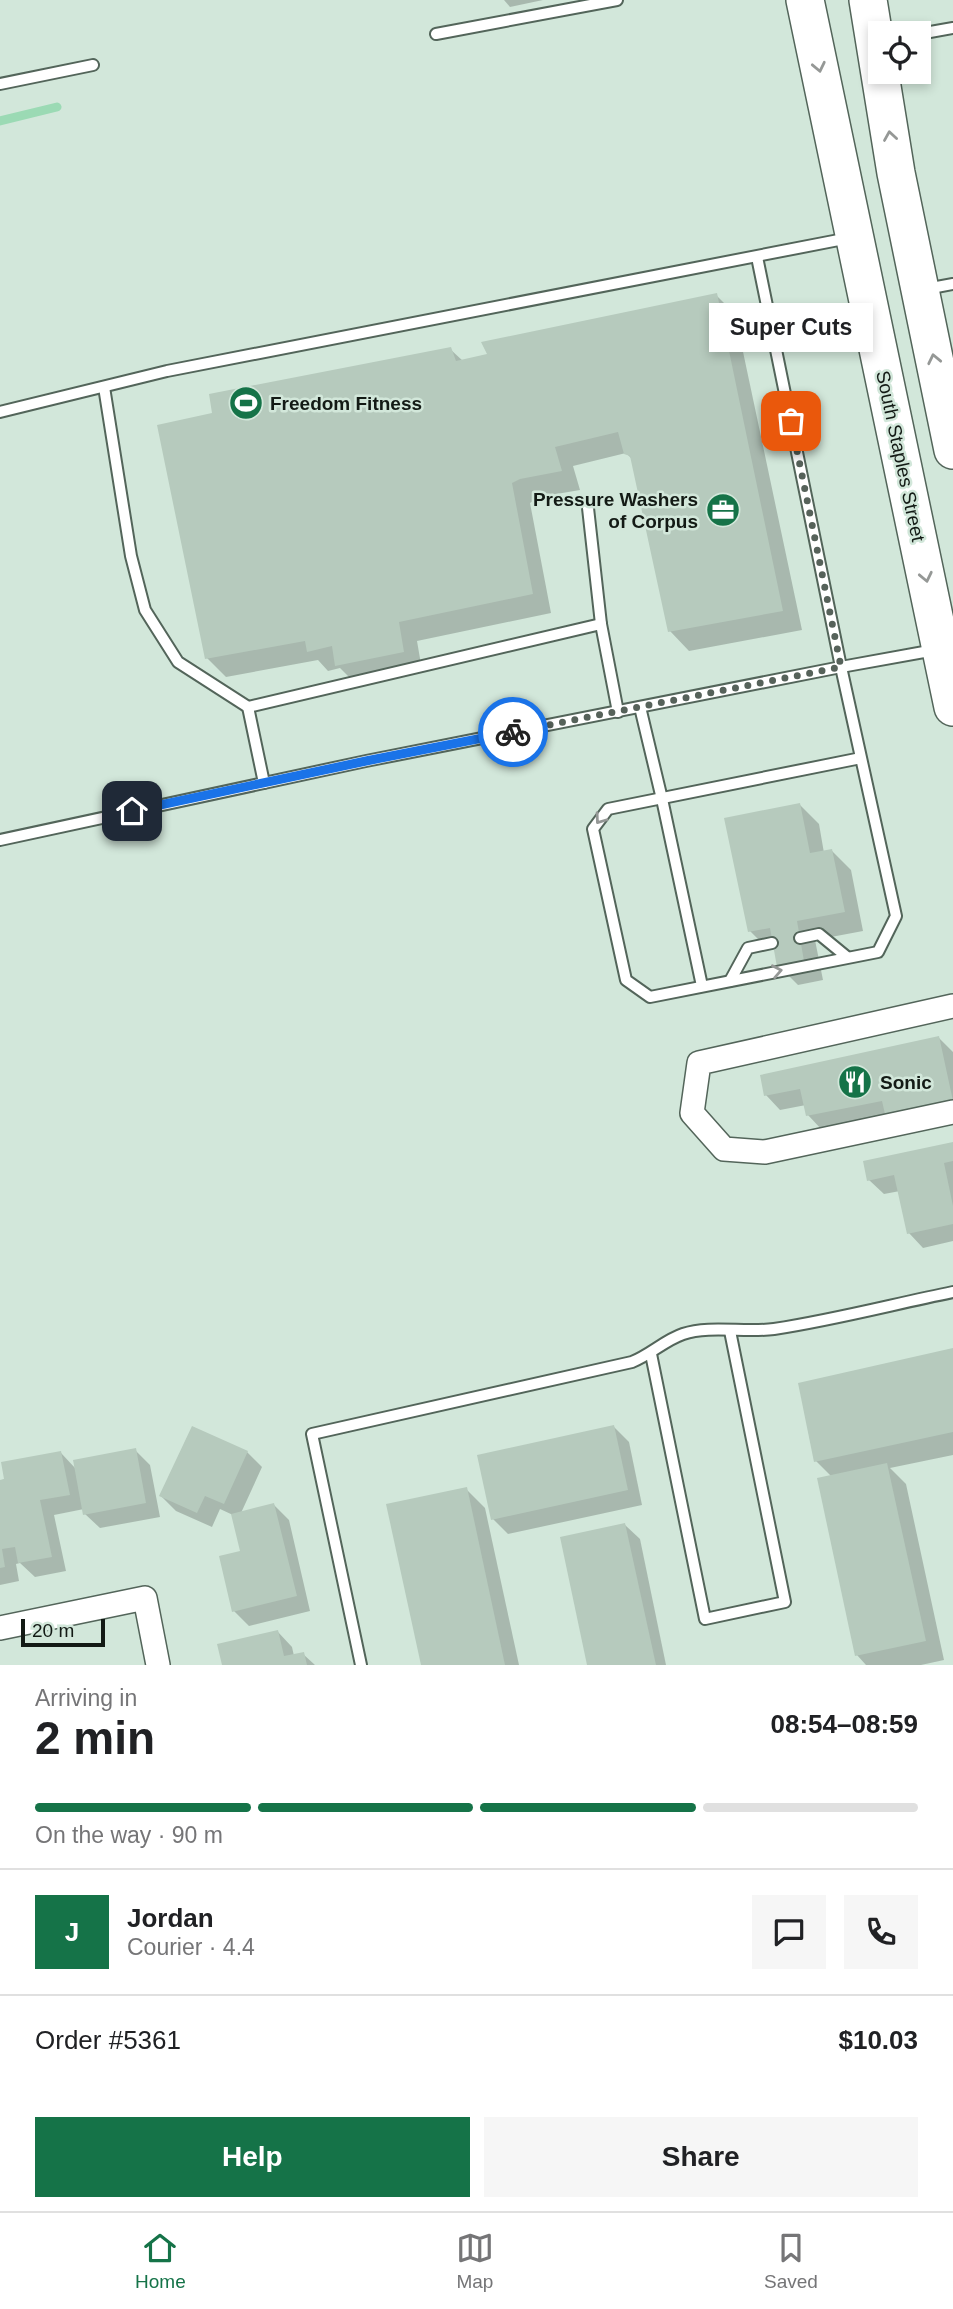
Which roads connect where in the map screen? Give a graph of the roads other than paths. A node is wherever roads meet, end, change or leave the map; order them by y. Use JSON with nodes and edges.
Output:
{"nodes":[{"id":1,"x":617,"y":0,"type":"edge"},
{"id":2,"x":805,"y":0,"type":"edge"},
{"id":3,"x":868,"y":0,"type":"edge"},
{"id":4,"x":873,"y":21,"type":"edge"},
{"id":5,"x":953,"y":28,"type":"edge"},
{"id":6,"x":931,"y":32,"type":"edge"},
{"id":7,"x":436,"y":34,"type":"dead end"},
{"id":8,"x":93,"y":65,"type":"dead end"},
{"id":9,"x":0,"y":84,"type":"edge"},
{"id":10,"x":884,"y":84,"type":"edge"},
{"id":11,"x":856,"y":237,"type":"junction"},
{"id":12,"x":757,"y":257,"type":"junction"},
{"id":13,"x":937,"y":287,"type":"edge"},
{"id":14,"x":104,"y":387,"type":"junction"},
{"id":15,"x":0,"y":412,"type":"edge"},
{"id":16,"x":951,"y":434,"type":"edge"},
{"id":17,"x":588,"y":508,"type":"dead end"},
{"id":18,"x":601,"y":624,"type":"junction"},
{"id":19,"x":947,"y":650,"type":"edge"},
{"id":20,"x":841,"y":667,"type":"junction"},
{"id":21,"x":248,"y":707,"type":"junction"},
{"id":22,"x":640,"y":707,"type":"junction"},
{"id":23,"x":953,"y":707,"type":"edge"},
{"id":24,"x":618,"y":712,"type":"junction"},
{"id":25,"x":861,"y":758,"type":"junction"},
{"id":26,"x":264,"y":783,"type":"junction"},
{"id":27,"x":662,"y":799,"type":"junction"},
{"id":28,"x":0,"y":840,"type":"edge"},
{"id":29,"x":800,"y":938,"type":"dead end"},
{"id":30,"x":772,"y":943,"type":"dead end"},
{"id":31,"x":847,"y":957,"type":"junction"},
{"id":32,"x":730,"y":981,"type":"junction"},
{"id":33,"x":702,"y":986,"type":"junction"},
{"id":34,"x":953,"y":1006,"type":"edge"},
{"id":35,"x":953,"y":1112,"type":"edge"},
{"id":36,"x":953,"y":1292,"type":"edge"},
{"id":37,"x":730,"y":1331,"type":"junction"},
{"id":38,"x":651,"y":1354,"type":"junction"},
{"id":39,"x":0,"y":1628,"type":"edge"},
{"id":40,"x":158,"y":1665,"type":"edge"},
{"id":41,"x":361,"y":1665,"type":"edge"}],
"edges":[{"from":1,"to":7,"type":"lane"},
{"from":2,"to":11,"type":"main road","name":"South Staples Street","one_way":true},
{"from":3,"to":4,"type":"main road"},
{"from":5,"to":6,"type":"lane"},
{"from":8,"to":9,"type":"lane"},
{"from":13,"to":10,"type":"main road","one_way":true},
{"from":11,"to":12,"type":"lane"},
{"from":11,"to":19,"type":"main road","name":"South Staples Street","one_way":true},
{"from":12,"to":14,"type":"lane"},
{"from":12,"to":20,"type":"lane"},
{"from":16,"to":13,"type":"main road","one_way":true},
{"from":14,"to":15,"type":"lane"},
{"from":14,"to":21,"type":"lane"},
{"from":17,"to":18,"type":"lane"},
{"from":18,"to":21,"type":"lane"},
{"from":18,"to":24,"type":"lane"},
{"from":19,"to":20,"type":"lane"},
{"from":19,"to":23,"type":"main road","name":"South Staples Street"},
{"from":20,"to":22,"type":"lane"},
{"from":20,"to":25,"type":"lane"},
{"from":21,"to":26,"type":"lane"},
{"from":22,"to":24,"type":"lane"},
{"from":22,"to":27,"type":"lane"},
{"from":24,"to":26,"type":"lane"},
{"from":25,"to":27,"type":"lane"},
{"from":25,"to":31,"type":"lane"},
{"from":26,"to":28,"type":"lane"},
{"from":27,"to":33,"type":"lane"},
{"from":27,"to":33,"type":"lane","one_way":true},
{"from":29,"to":31,"type":"lane"},
{"from":30,"to":32,"type":"lane"},
{"from":32,"to":31,"type":"lane","one_way":true},
{"from":32,"to":33,"type":"lane"},
{"from":34,"to":35,"type":"street"},
{"from":36,"to":37,"type":"lane"},
{"from":37,"to":38,"type":"lane"},
{"from":37,"to":38,"type":"lane"},
{"from":38,"to":41,"type":"lane"},
{"from":39,"to":40,"type":"street"}]}
